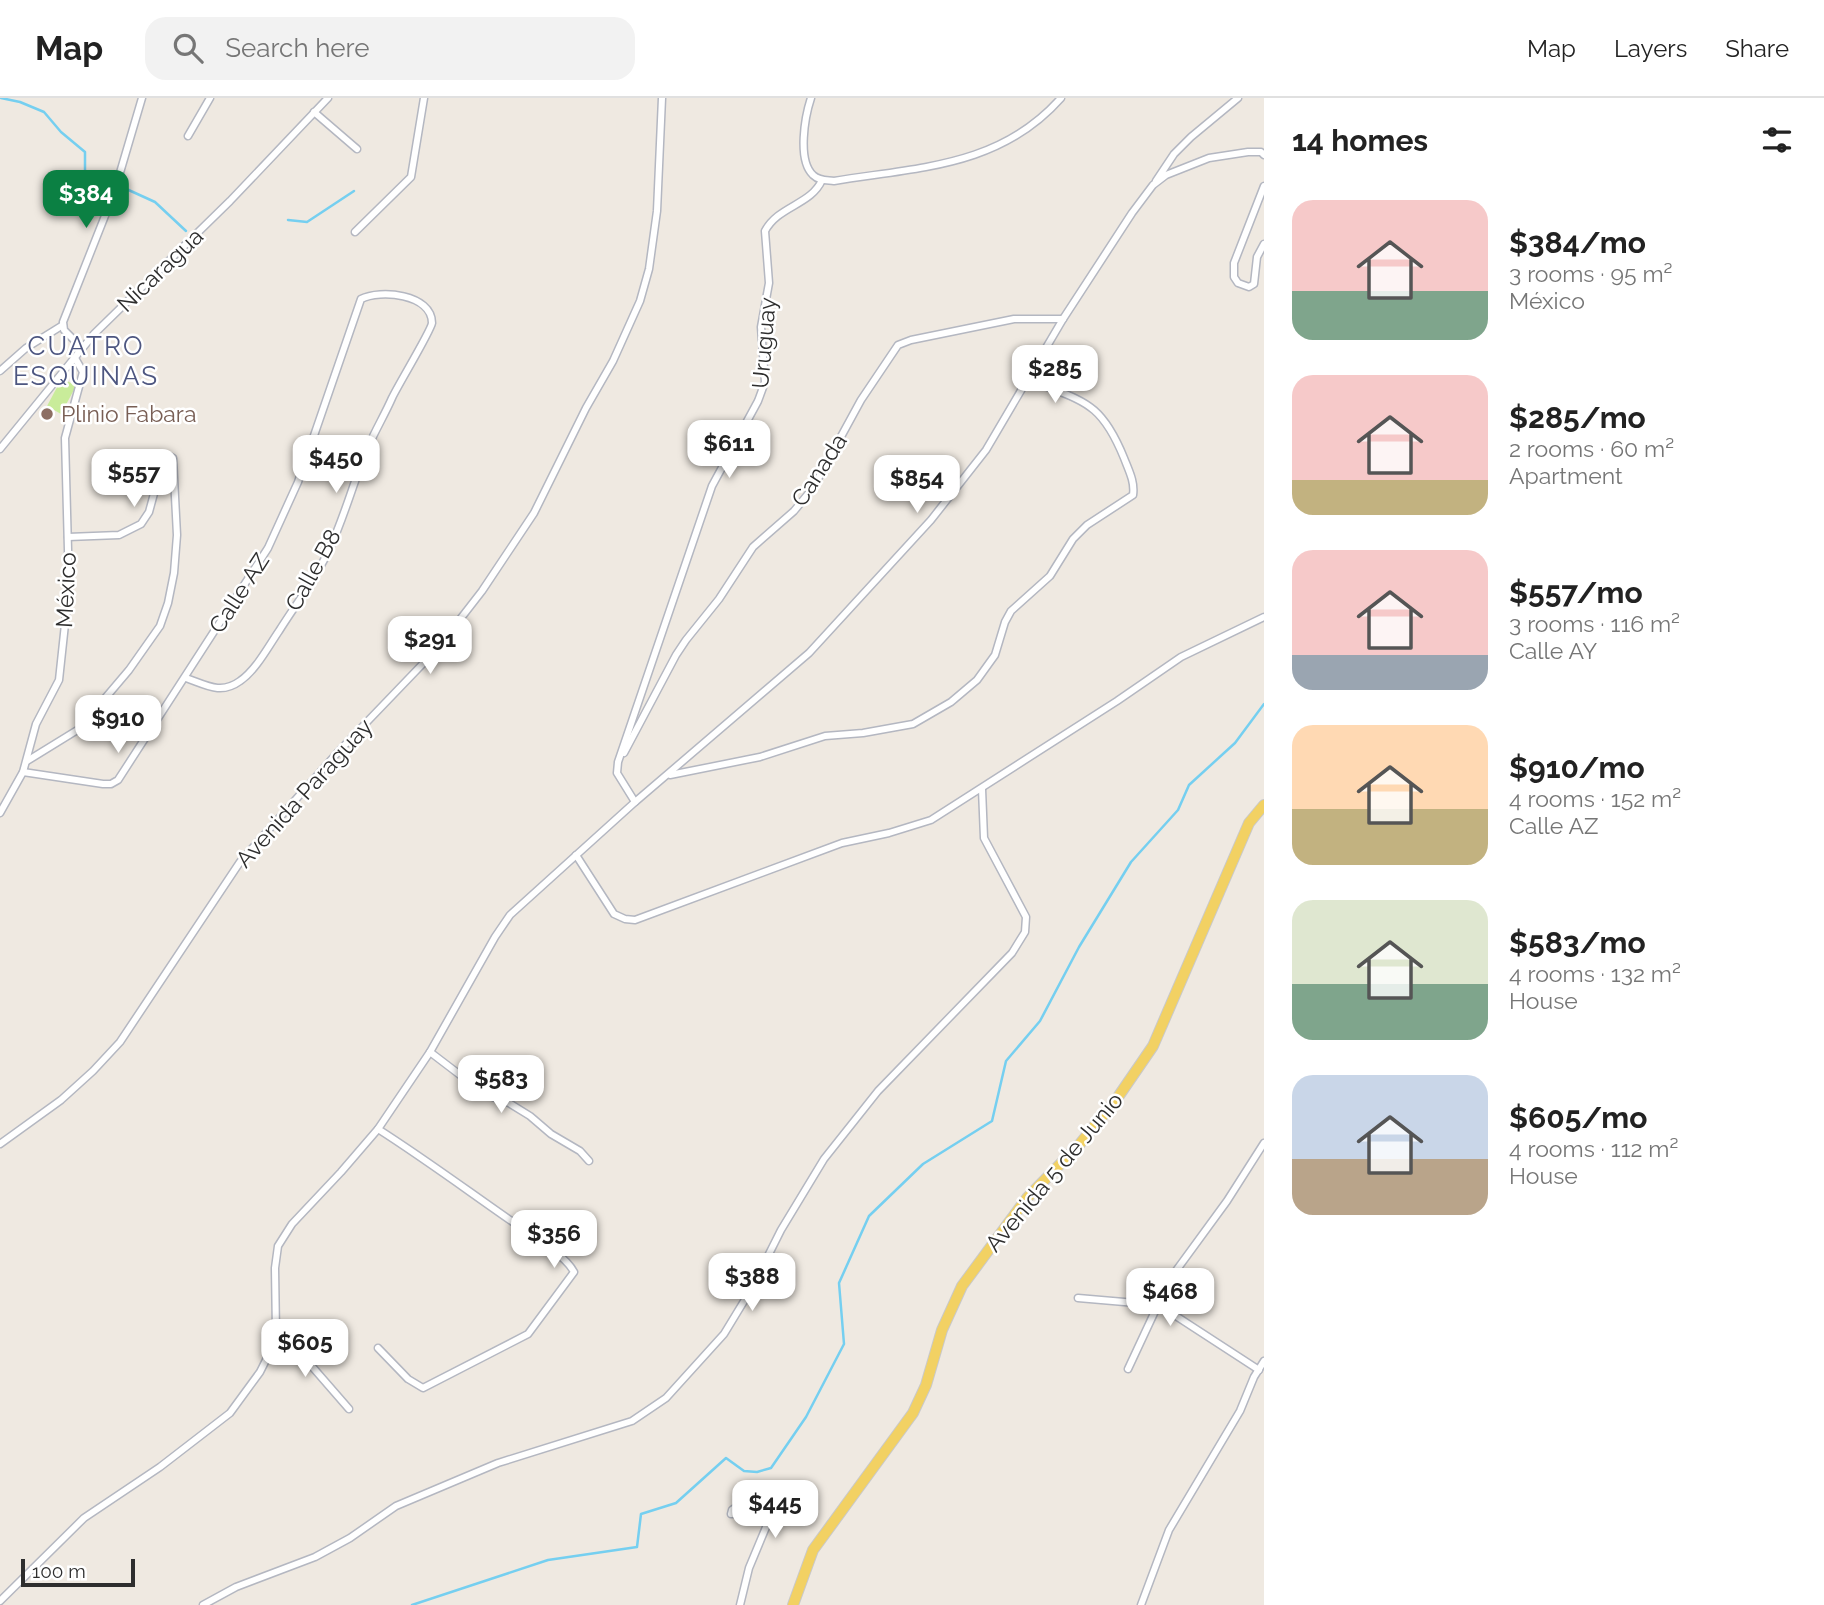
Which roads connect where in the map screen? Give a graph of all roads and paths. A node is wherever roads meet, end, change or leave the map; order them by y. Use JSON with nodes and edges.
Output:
{"nodes":[{"id":1,"x":142,"y":98,"type":"edge"},
{"id":2,"x":210,"y":98,"type":"edge"},
{"id":3,"x":328,"y":98,"type":"edge"},
{"id":4,"x":424,"y":98,"type":"edge"},
{"id":5,"x":662,"y":98,"type":"edge"},
{"id":6,"x":811,"y":98,"type":"edge"},
{"id":7,"x":1061,"y":98,"type":"edge"},
{"id":8,"x":1238,"y":98,"type":"edge"},
{"id":9,"x":1054,"y":102,"type":"edge"},
{"id":10,"x":314,"y":112,"type":"junction"},
{"id":11,"x":188,"y":136,"type":"dead end"},
{"id":12,"x":357,"y":149,"type":"dead end"},
{"id":13,"x":1264,"y":155,"type":"edge"},
{"id":14,"x":822,"y":180,"type":"junction"},
{"id":15,"x":1153,"y":185,"type":"junction"},
{"id":16,"x":1264,"y":186,"type":"edge"},
{"id":17,"x":355,"y":232,"type":"dead end"},
{"id":18,"x":1264,"y":244,"type":"edge"},
{"id":19,"x":361,"y":299,"type":"joint"},
{"id":20,"x":1063,"y":319,"type":"junction"},
{"id":21,"x":63,"y":325,"type":"junction"},
{"id":22,"x":82,"y":348,"type":"junction"},
{"id":23,"x":75,"y":358,"type":"junction"},
{"id":24,"x":0,"y":371,"type":"edge"},
{"id":25,"x":1028,"y":379,"type":"junction"},
{"id":26,"x":0,"y":449,"type":"edge"},
{"id":27,"x":68,"y":537,"type":"junction"},
{"id":28,"x":1264,"y":617,"type":"edge"},
{"id":29,"x":186,"y":678,"type":"junction"},
{"id":30,"x":27,"y":761,"type":"junction"},
{"id":31,"x":618,"y":762,"type":"junction"},
{"id":32,"x":23,"y":772,"type":"junction"},
{"id":33,"x":668,"y":775,"type":"junction"},
{"id":34,"x":982,"y":789,"type":"junction"},
{"id":35,"x":635,"y":802,"type":"junction"},
{"id":36,"x":1264,"y":805,"type":"edge"},
{"id":37,"x":0,"y":813,"type":"edge"},
{"id":38,"x":576,"y":855,"type":"junction"},
{"id":39,"x":430,"y":1052,"type":"junction"},
{"id":40,"x":378,"y":1129,"type":"junction"},
{"id":41,"x":1264,"y":1143,"type":"edge"},
{"id":42,"x":0,"y":1144,"type":"edge"},
{"id":43,"x":589,"y":1161,"type":"dead end"},
{"id":44,"x":1078,"y":1298,"type":"dead end"},
{"id":45,"x":1159,"y":1305,"type":"junction"},
{"id":46,"x":276,"y":1332,"type":"junction"},
{"id":47,"x":378,"y":1348,"type":"dead end"},
{"id":48,"x":1264,"y":1361,"type":"edge"},
{"id":49,"x":1128,"y":1369,"type":"dead end"},
{"id":50,"x":1258,"y":1370,"type":"junction"},
{"id":51,"x":349,"y":1409,"type":"dead end"},
{"id":52,"x":750,"y":1498,"type":"dead end"},
{"id":53,"x":0,"y":1601,"type":"edge"},
{"id":54,"x":203,"y":1605,"type":"edge"},
{"id":55,"x":740,"y":1605,"type":"edge"},
{"id":56,"x":793,"y":1605,"type":"edge"},
{"id":57,"x":1141,"y":1605,"type":"edge"}],
"edges":[{"from":1,"to":21,"type":"street"},
{"from":2,"to":11,"type":"street"},
{"from":3,"to":10,"type":"street","name":"Nicaragua"},
{"from":4,"to":17,"type":"street"},
{"from":5,"to":42,"type":"street","name":"Avenida Paraguay"},
{"from":6,"to":14,"type":"street"},
{"from":7,"to":9,"type":"street"},
{"from":8,"to":15,"type":"street"},
{"from":9,"to":14,"type":"street"},
{"from":10,"to":12,"type":"street"},
{"from":10,"to":22,"type":"street","name":"Nicaragua"},
{"from":13,"to":15,"type":"street"},
{"from":14,"to":31,"type":"street","name":"Uruguay"},
{"from":15,"to":20,"type":"street"},
{"from":16,"to":18,"type":"street"},
{"from":19,"to":29,"type":"street","name":"Calle AZ"},
{"from":19,"to":29,"type":"street","name":"Calle B8"},
{"from":20,"to":25,"type":"street"},
{"from":20,"to":31,"type":"street","name":"Canada"},
{"from":21,"to":22,"type":"street"},
{"from":21,"to":24,"type":"street"},
{"from":22,"to":23,"type":"street","name":"Nicaragua"},
{"from":23,"to":26,"type":"street","name":"Nicaragua"},
{"from":23,"to":27,"type":"street","name":"México"},
{"from":25,"to":33,"type":"street"},
{"from":25,"to":33,"type":"street"},
{"from":27,"to":30,"type":"street","name":"México"},
{"from":27,"to":30,"type":"street"},
{"from":28,"to":34,"type":"street"},
{"from":29,"to":32,"type":"street","name":"Calle AZ"},
{"from":30,"to":32,"type":"street","name":"México"},
{"from":31,"to":35,"type":"street"},
{"from":32,"to":37,"type":"street","name":"México"},
{"from":33,"to":35,"type":"street"},
{"from":34,"to":38,"type":"street"},
{"from":34,"to":54,"type":"street"},
{"from":35,"to":38,"type":"street"},
{"from":36,"to":56,"type":"main road","name":"Avenida 5 de Junio"},
{"from":38,"to":39,"type":"street"},
{"from":39,"to":40,"type":"street"},
{"from":39,"to":43,"type":"street"},
{"from":40,"to":46,"type":"street"},
{"from":40,"to":47,"type":"street"},
{"from":41,"to":45,"type":"street"},
{"from":44,"to":45,"type":"street"},
{"from":45,"to":49,"type":"street"},
{"from":45,"to":50,"type":"street"},
{"from":46,"to":51,"type":"street"},
{"from":46,"to":53,"type":"street"},
{"from":48,"to":50,"type":"street"},
{"from":50,"to":57,"type":"street"},
{"from":52,"to":55,"type":"street"}]}
